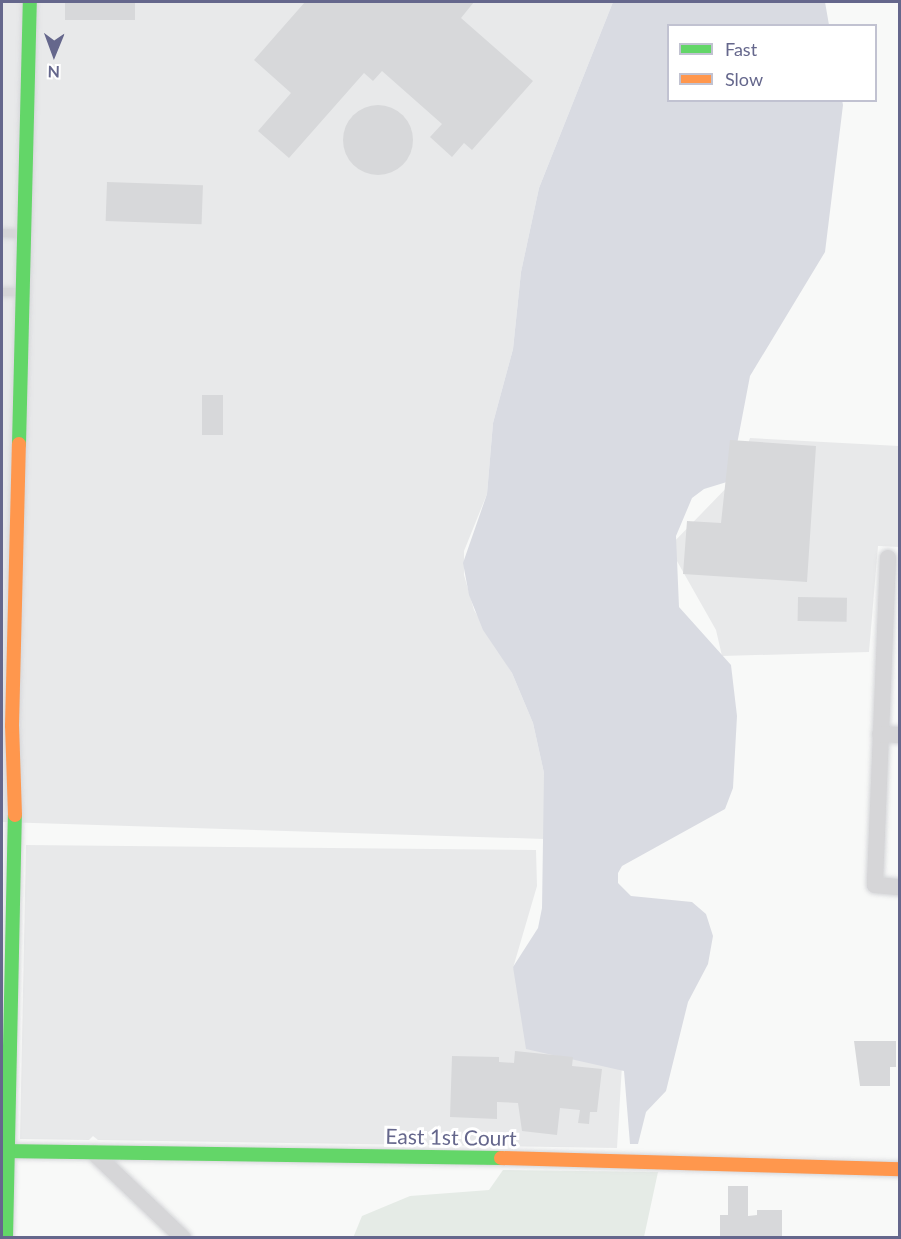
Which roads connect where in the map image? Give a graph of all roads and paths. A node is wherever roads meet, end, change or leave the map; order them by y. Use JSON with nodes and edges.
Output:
{"nodes":[{"id":1,"x":30,"y":2,"type":"edge"},
{"id":2,"x":2,"y":233,"type":"edge"},
{"id":3,"x":24,"y":234,"type":"junction"},
{"id":4,"x":2,"y":292,"type":"edge"},
{"id":5,"x":23,"y":292,"type":"junction"},
{"id":6,"x":9,"y":551,"type":"edge"},
{"id":7,"x":888,"y":558,"type":"dead end"},
{"id":8,"x":880,"y":734,"type":"junction"},
{"id":9,"x":900,"y":735,"type":"edge"},
{"id":10,"x":9,"y":858,"type":"edge"},
{"id":11,"x":900,"y":887,"type":"edge"},
{"id":12,"x":5,"y":1151,"type":"edge"},
{"id":13,"x":94,"y":1153,"type":"junction"},
{"id":14,"x":900,"y":1169,"type":"edge"},
{"id":15,"x":6,"y":1238,"type":"edge"},
{"id":16,"x":183,"y":1238,"type":"edge"}],
"edges":[{"from":1,"to":3,"type":"street"},
{"from":2,"to":3,"type":"lane"},
{"from":3,"to":5,"type":"street"},
{"from":4,"to":5,"type":"lane"},
{"from":5,"to":6,"type":"street"},
{"from":6,"to":10,"type":"street"},
{"from":7,"to":8,"type":"street"},
{"from":8,"to":9,"type":"street"},
{"from":8,"to":11,"type":"street"},
{"from":10,"to":12,"type":"street"},
{"from":12,"to":13,"type":"street","name":"East 1st Court"},
{"from":12,"to":15,"type":"street"},
{"from":13,"to":14,"type":"street","name":"East 1st Court"},
{"from":13,"to":16,"type":"street"}]}
